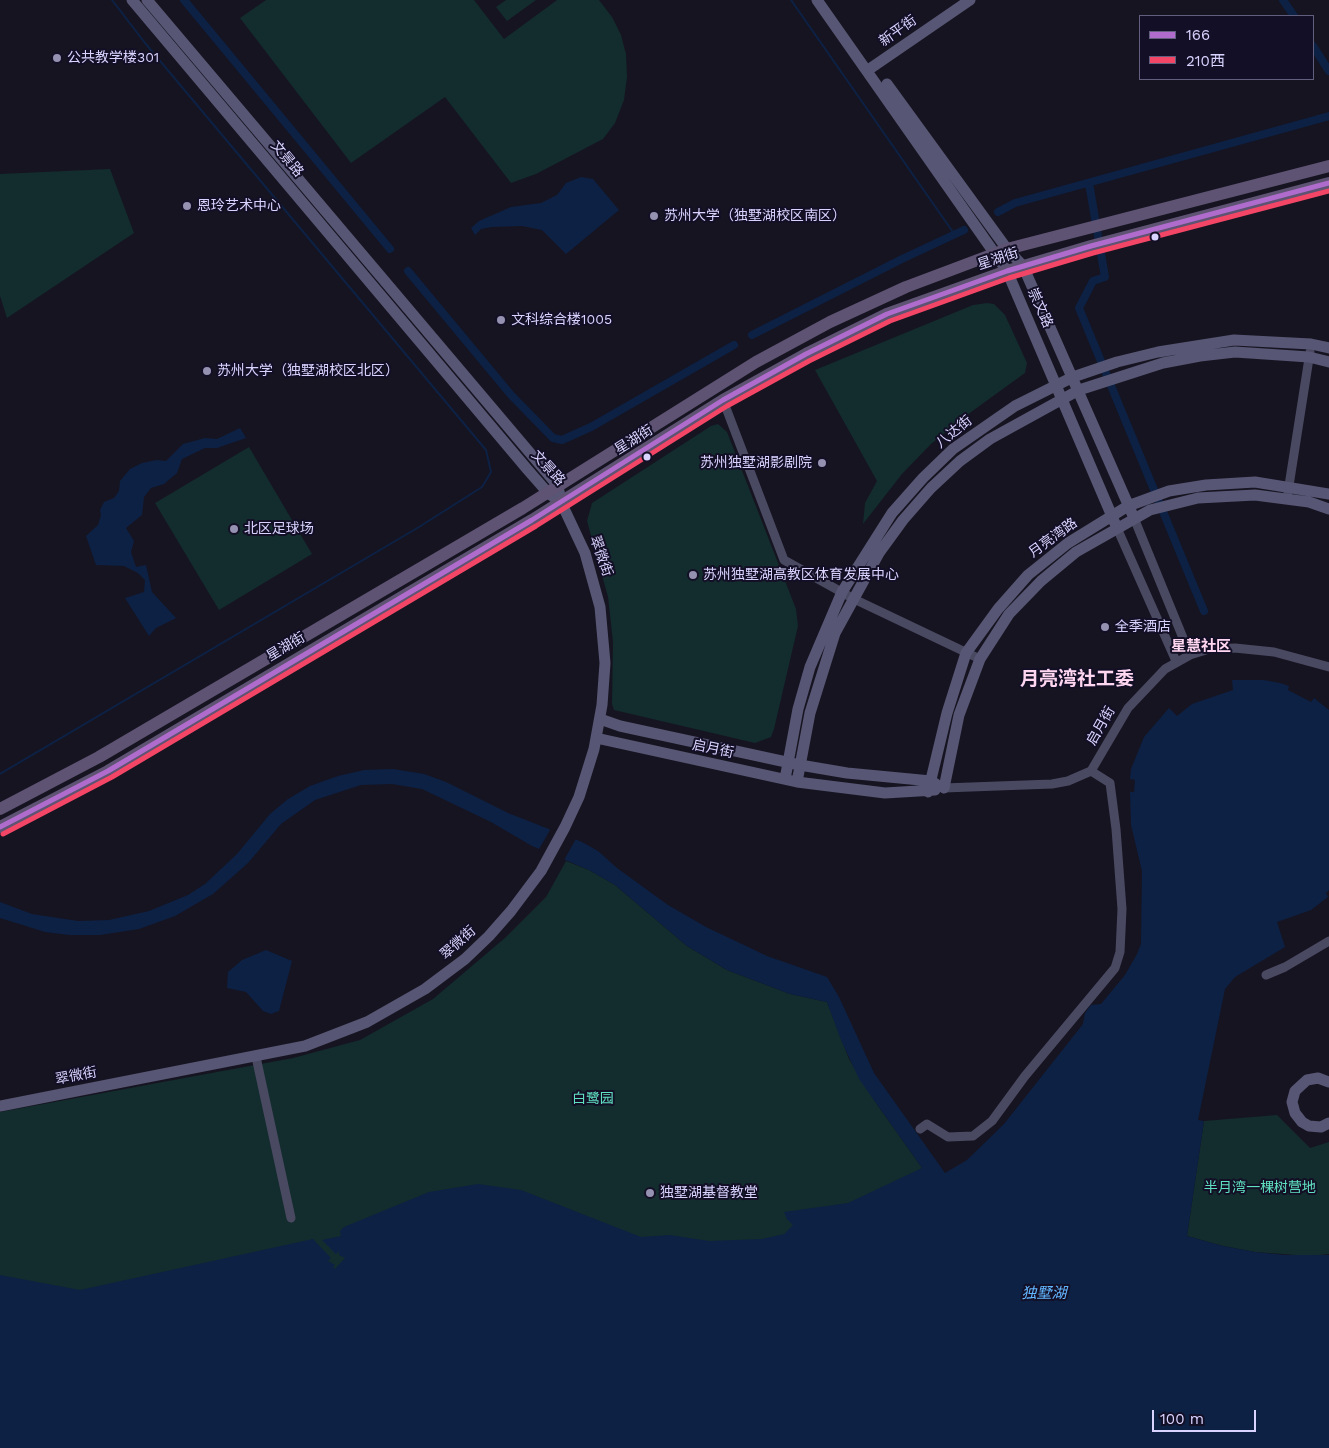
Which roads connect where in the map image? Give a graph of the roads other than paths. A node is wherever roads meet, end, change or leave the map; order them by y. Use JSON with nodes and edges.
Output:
{"nodes":[{"id":1,"x":132,"y":0,"type":"edge"},
{"id":2,"x":147,"y":0,"type":"edge"},
{"id":3,"x":817,"y":0,"type":"edge"},
{"id":4,"x":826,"y":0,"type":"edge"},
{"id":5,"x":970,"y":0,"type":"edge"},
{"id":6,"x":871,"y":68,"type":"junction"},
{"id":7,"x":1329,"y":166,"type":"edge"},
{"id":8,"x":1329,"y":183,"type":"edge"},
{"id":9,"x":1002,"y":251,"type":"junction"},
{"id":10,"x":1023,"y":266,"type":"junction"},
{"id":11,"x":1007,"y":271,"type":"junction"},
{"id":12,"x":1311,"y":344,"type":"junction"},
{"id":13,"x":1329,"y":348,"type":"edge"},
{"id":14,"x":1309,"y":357,"type":"junction"},
{"id":15,"x":1329,"y":362,"type":"edge"},
{"id":16,"x":1073,"y":377,"type":"junction"},
{"id":17,"x":1057,"y":385,"type":"junction"},
{"id":18,"x":1079,"y":390,"type":"junction"},
{"id":19,"x":1063,"y":398,"type":"junction"},
{"id":20,"x":723,"y":400,"type":"junction"},
{"id":21,"x":1288,"y":486,"type":"junction"},
{"id":22,"x":553,"y":489,"type":"junction"},
{"id":23,"x":1329,"y":494,"type":"edge"},
{"id":24,"x":1287,"y":499,"type":"junction"},
{"id":25,"x":561,"y":502,"type":"junction"},
{"id":26,"x":1128,"y":506,"type":"junction"},
{"id":27,"x":1329,"y":509,"type":"edge"},
{"id":28,"x":1112,"y":516,"type":"junction"},
{"id":29,"x":1134,"y":518,"type":"junction"},
{"id":30,"x":1118,"y":528,"type":"junction"},
{"id":31,"x":842,"y":592,"type":"junction"},
{"id":32,"x":854,"y":599,"type":"junction"},
{"id":33,"x":966,"y":653,"type":"junction"},
{"id":34,"x":1190,"y":655,"type":"junction"},
{"id":35,"x":980,"y":659,"type":"junction"},
{"id":36,"x":1176,"y":661,"type":"junction"},
{"id":37,"x":1329,"y":666,"type":"edge"},
{"id":38,"x":600,"y":719,"type":"junction"},
{"id":39,"x":596,"y":738,"type":"junction"},
{"id":40,"x":787,"y":762,"type":"junction"},
{"id":41,"x":800,"y":765,"type":"junction"},
{"id":42,"x":1091,"y":770,"type":"junction"},
{"id":43,"x":785,"y":779,"type":"junction"},
{"id":44,"x":797,"y":782,"type":"junction"},
{"id":45,"x":930,"y":786,"type":"junction"},
{"id":46,"x":944,"y":788,"type":"junction"},
{"id":47,"x":0,"y":809,"type":"edge"},
{"id":48,"x":0,"y":827,"type":"edge"},
{"id":49,"x":1329,"y":941,"type":"edge"},
{"id":50,"x":1266,"y":976,"type":"dead end"},
{"id":51,"x":256,"y":1057,"type":"junction"},
{"id":52,"x":1329,"y":1082,"type":"edge"},
{"id":53,"x":0,"y":1106,"type":"edge"},
{"id":54,"x":1329,"y":1123,"type":"edge"},
{"id":55,"x":920,"y":1129,"type":"dead end"},
{"id":56,"x":291,"y":1218,"type":"dead end"}],
"edges":[{"from":1,"to":22,"type":"street","name":"文景路"},
{"from":2,"to":22,"type":"street","name":"文景路"},
{"from":3,"to":6,"type":"street","name":"崇文路"},
{"from":4,"to":6,"type":"street","name":"崇文路"},
{"from":5,"to":6,"type":"street","name":"新平街"},
{"from":6,"to":9,"type":"street","name":"崇文路"},
{"from":7,"to":9,"type":"main road","name":"星湖街"},
{"from":8,"to":10,"type":"main road","name":"星湖街"},
{"from":9,"to":10,"type":"street","name":"崇文路"},
{"from":9,"to":11,"type":"street","name":"崇文路"},
{"from":9,"to":22,"type":"main road","name":"星湖街"},
{"from":10,"to":11,"type":"main road","name":"星湖街"},
{"from":10,"to":16,"type":"street","name":"崇文路"},
{"from":11,"to":17,"type":"street","name":"崇文路"},
{"from":11,"to":20,"type":"main road","name":"星湖街"},
{"from":12,"to":13,"type":"street","name":"八达街"},
{"from":12,"to":14,"type":"street"},
{"from":12,"to":16,"type":"street","name":"八达街"},
{"from":14,"to":15,"type":"street","name":"八达街"},
{"from":14,"to":18,"type":"street","name":"八达街"},
{"from":14,"to":21,"type":"street"},
{"from":16,"to":17,"type":"street","name":"八达街"},
{"from":16,"to":18,"type":"street","name":"崇文路"},
{"from":17,"to":19,"type":"street","name":"崇文路"},
{"from":17,"to":31,"type":"street","name":"八达街"},
{"from":18,"to":19,"type":"street","name":"八达街"},
{"from":18,"to":26,"type":"street","name":"崇文路"},
{"from":19,"to":28,"type":"street","name":"崇文路"},
{"from":19,"to":32,"type":"street","name":"八达街"},
{"from":20,"to":25,"type":"main road","name":"星湖街"},
{"from":20,"to":31,"type":"street"},
{"from":21,"to":23,"type":"street","name":"月亮湾路"},
{"from":21,"to":24,"type":"street"},
{"from":21,"to":26,"type":"street","name":"月亮湾路"},
{"from":22,"to":25,"type":"street","name":"文景路"},
{"from":22,"to":47,"type":"main road","name":"星湖街"},
{"from":24,"to":27,"type":"street","name":"月亮湾路"},
{"from":24,"to":29,"type":"street","name":"月亮湾路"},
{"from":25,"to":38,"type":"street","name":"翠微街"},
{"from":25,"to":48,"type":"main road","name":"星湖街"},
{"from":26,"to":28,"type":"street","name":"月亮湾路"},
{"from":26,"to":29,"type":"street","name":"崇文路"},
{"from":28,"to":30,"type":"street","name":"崇文路"},
{"from":28,"to":33,"type":"street","name":"月亮湾路"},
{"from":29,"to":30,"type":"street","name":"月亮湾路"},
{"from":29,"to":34,"type":"street","name":"崇文路"},
{"from":30,"to":35,"type":"street","name":"月亮湾路"},
{"from":30,"to":36,"type":"street","name":"崇文路"},
{"from":31,"to":32,"type":"street"},
{"from":31,"to":40,"type":"street","name":"八达街"},
{"from":32,"to":33,"type":"street"},
{"from":32,"to":41,"type":"street","name":"八达街"},
{"from":33,"to":35,"type":"street"},
{"from":33,"to":45,"type":"street","name":"月亮湾路"},
{"from":34,"to":36,"type":"street","name":"启月街"},
{"from":34,"to":37,"type":"street","name":"启月街"},
{"from":35,"to":46,"type":"street","name":"月亮湾路"},
{"from":36,"to":42,"type":"street","name":"启月街"},
{"from":38,"to":39,"type":"street","name":"翠微街"},
{"from":38,"to":40,"type":"street","name":"启月街"},
{"from":39,"to":43,"type":"street","name":"启月街"},
{"from":39,"to":51,"type":"street","name":"翠微街"},
{"from":40,"to":41,"type":"street","name":"启月街"},
{"from":40,"to":43,"type":"street","name":"八达街"},
{"from":41,"to":44,"type":"street","name":"八达街"},
{"from":41,"to":45,"type":"street","name":"启月街"},
{"from":42,"to":46,"type":"street"},
{"from":42,"to":55,"type":"street"},
{"from":43,"to":44,"type":"street","name":"启月街"},
{"from":44,"to":45,"type":"street","name":"启月街"},
{"from":45,"to":46,"type":"street","name":"启月街"},
{"from":49,"to":50,"type":"street"},
{"from":51,"to":53,"type":"street","name":"翠微街"},
{"from":51,"to":56,"type":"street"},
{"from":52,"to":54,"type":"street"}]}
